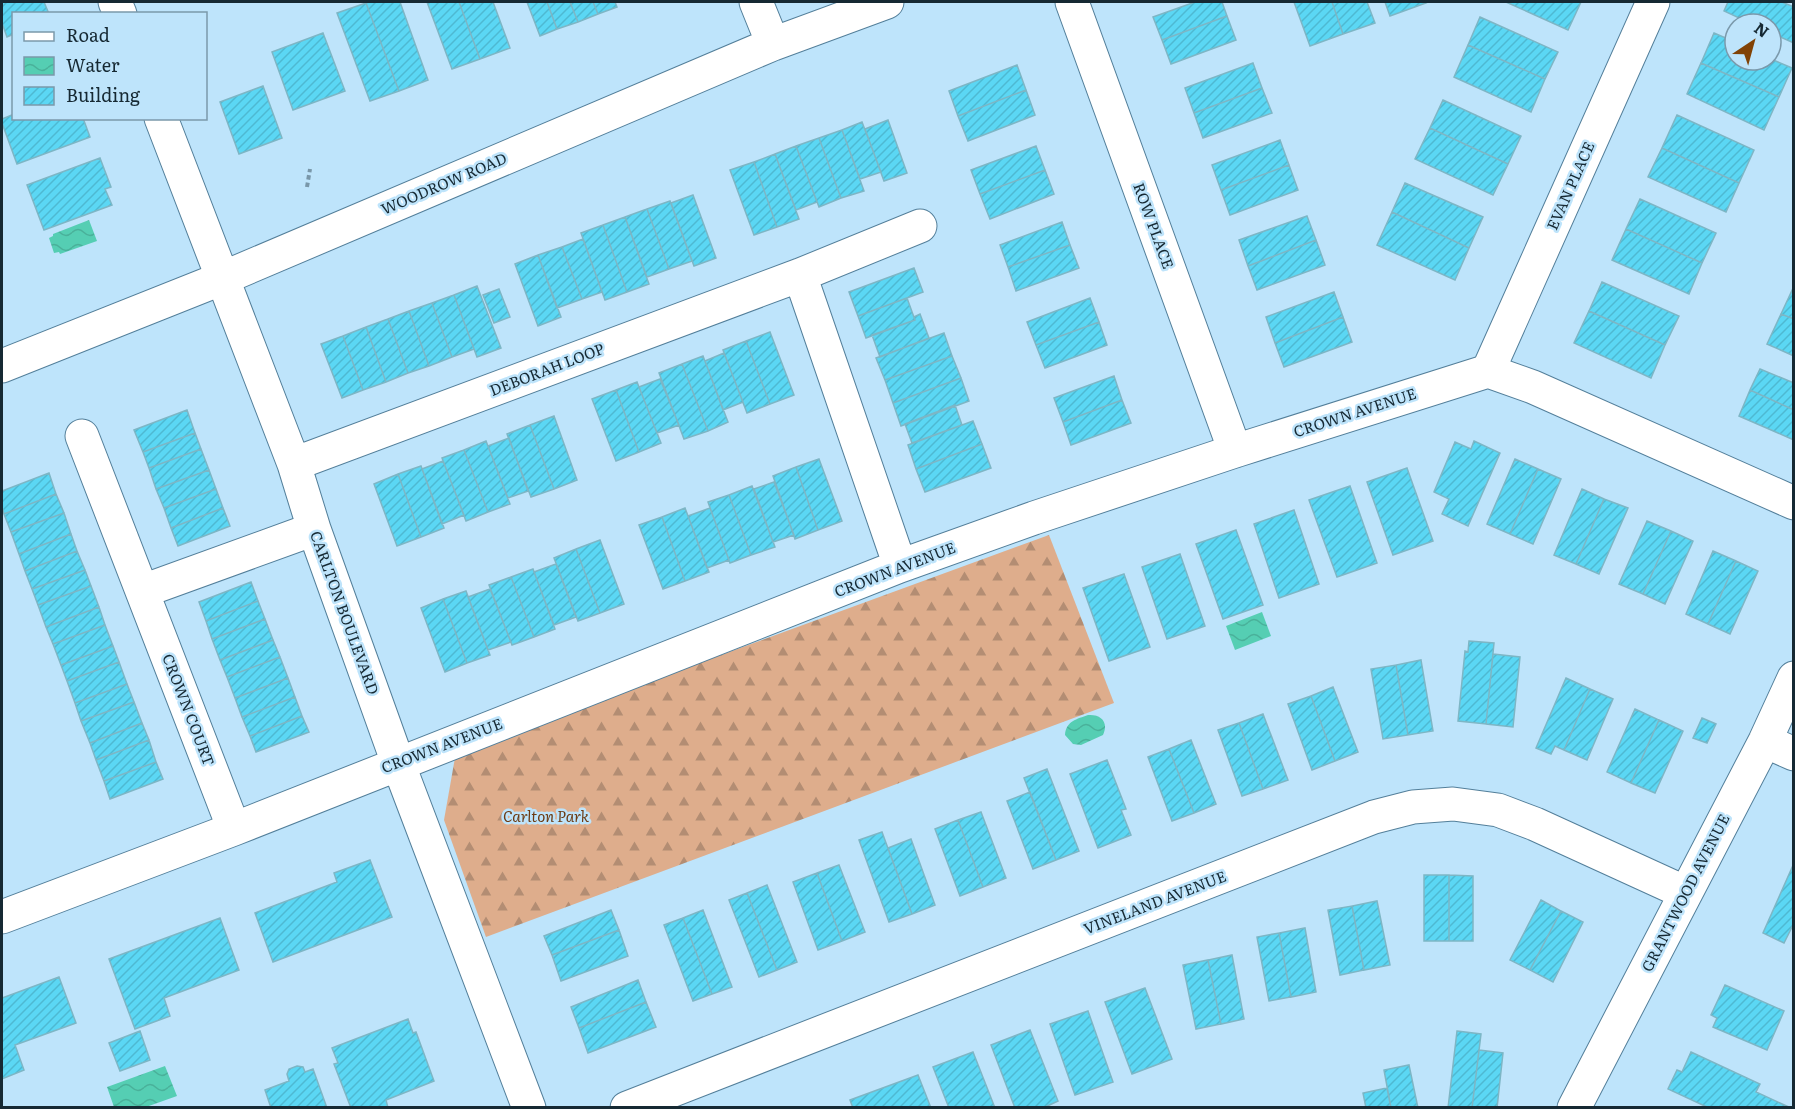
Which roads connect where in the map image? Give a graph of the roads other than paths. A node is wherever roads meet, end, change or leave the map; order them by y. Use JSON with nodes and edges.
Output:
{"nodes":[{"id":1,"x":756,"y":2,"type":"edge"},
{"id":2,"x":887,"y":2,"type":"edge"},
{"id":3,"x":1072,"y":2,"type":"edge"},
{"id":4,"x":1653,"y":2,"type":"edge"},
{"id":5,"x":773,"y":44,"type":"junction"},
{"id":6,"x":162,"y":120,"type":"edge"},
{"id":7,"x":921,"y":226,"type":"dead end"},
{"id":8,"x":800,"y":275,"type":"junction"},
{"id":9,"x":223,"y":279,"type":"junction"},
{"id":10,"x":2,"y":366,"type":"edge"},
{"id":11,"x":1488,"y":370,"type":"junction"},
{"id":12,"x":82,"y":436,"type":"dead end"},
{"id":13,"x":1234,"y":451,"type":"junction"},
{"id":14,"x":294,"y":464,"type":"junction"},
{"id":15,"x":1794,"y":503,"type":"edge"},
{"id":16,"x":314,"y":529,"type":"junction"},
{"id":17,"x":900,"y":566,"type":"junction"},
{"id":18,"x":143,"y":591,"type":"junction"},
{"id":19,"x":1794,"y":678,"type":"edge"},
{"id":20,"x":1779,"y":747,"type":"edge"},
{"id":21,"x":398,"y":764,"type":"junction"},
{"id":22,"x":234,"y":829,"type":"junction"},
{"id":23,"x":1686,"y":893,"type":"junction"},
{"id":24,"x":2,"y":917,"type":"edge"},
{"id":25,"x":529,"y":1107,"type":"edge"},
{"id":26,"x":627,"y":1107,"type":"edge"},
{"id":27,"x":1575,"y":1107,"type":"edge"}],
"edges":[{"from":1,"to":5,"type":"street"},
{"from":2,"to":5,"type":"street","name":"WOODROW ROAD"},
{"from":3,"to":13,"type":"street","name":"ROW PLACE"},
{"from":4,"to":11,"type":"street","name":"EVAN PLACE"},
{"from":5,"to":9,"type":"street","name":"WOODROW ROAD"},
{"from":6,"to":9,"type":"street","name":"CARLTON BOULEVARD"},
{"from":7,"to":8,"type":"street","name":"DEBORAH LOOP"},
{"from":8,"to":14,"type":"street","name":"DEBORAH LOOP"},
{"from":8,"to":17,"type":"street"},
{"from":9,"to":10,"type":"street","name":"WOODROW ROAD"},
{"from":9,"to":14,"type":"street","name":"CARLTON BOULEVARD"},
{"from":11,"to":13,"type":"street","name":"CROWN AVENUE"},
{"from":11,"to":15,"type":"street"},
{"from":12,"to":18,"type":"street","name":"CROWN COURT"},
{"from":13,"to":17,"type":"street","name":"CROWN AVENUE"},
{"from":14,"to":16,"type":"street","name":"CARLTON BOULEVARD"},
{"from":16,"to":18,"type":"street"},
{"from":16,"to":21,"type":"street","name":"CARLTON BOULEVARD"},
{"from":17,"to":21,"type":"street","name":"CROWN AVENUE"},
{"from":18,"to":22,"type":"street","name":"CROWN COURT"},
{"from":19,"to":20,"type":"street","name":"GRANTWOOD AVENUE"},
{"from":20,"to":23,"type":"street","name":"GRANTWOOD AVENUE"},
{"from":21,"to":22,"type":"street","name":"CROWN AVENUE"},
{"from":21,"to":25,"type":"street","name":"CARLTON BOULEVARD"},
{"from":22,"to":24,"type":"street","name":"CROWN AVENUE"},
{"from":23,"to":26,"type":"street","name":"VINELAND AVENUE"},
{"from":23,"to":27,"type":"street","name":"GRANTWOOD AVENUE"}]}
